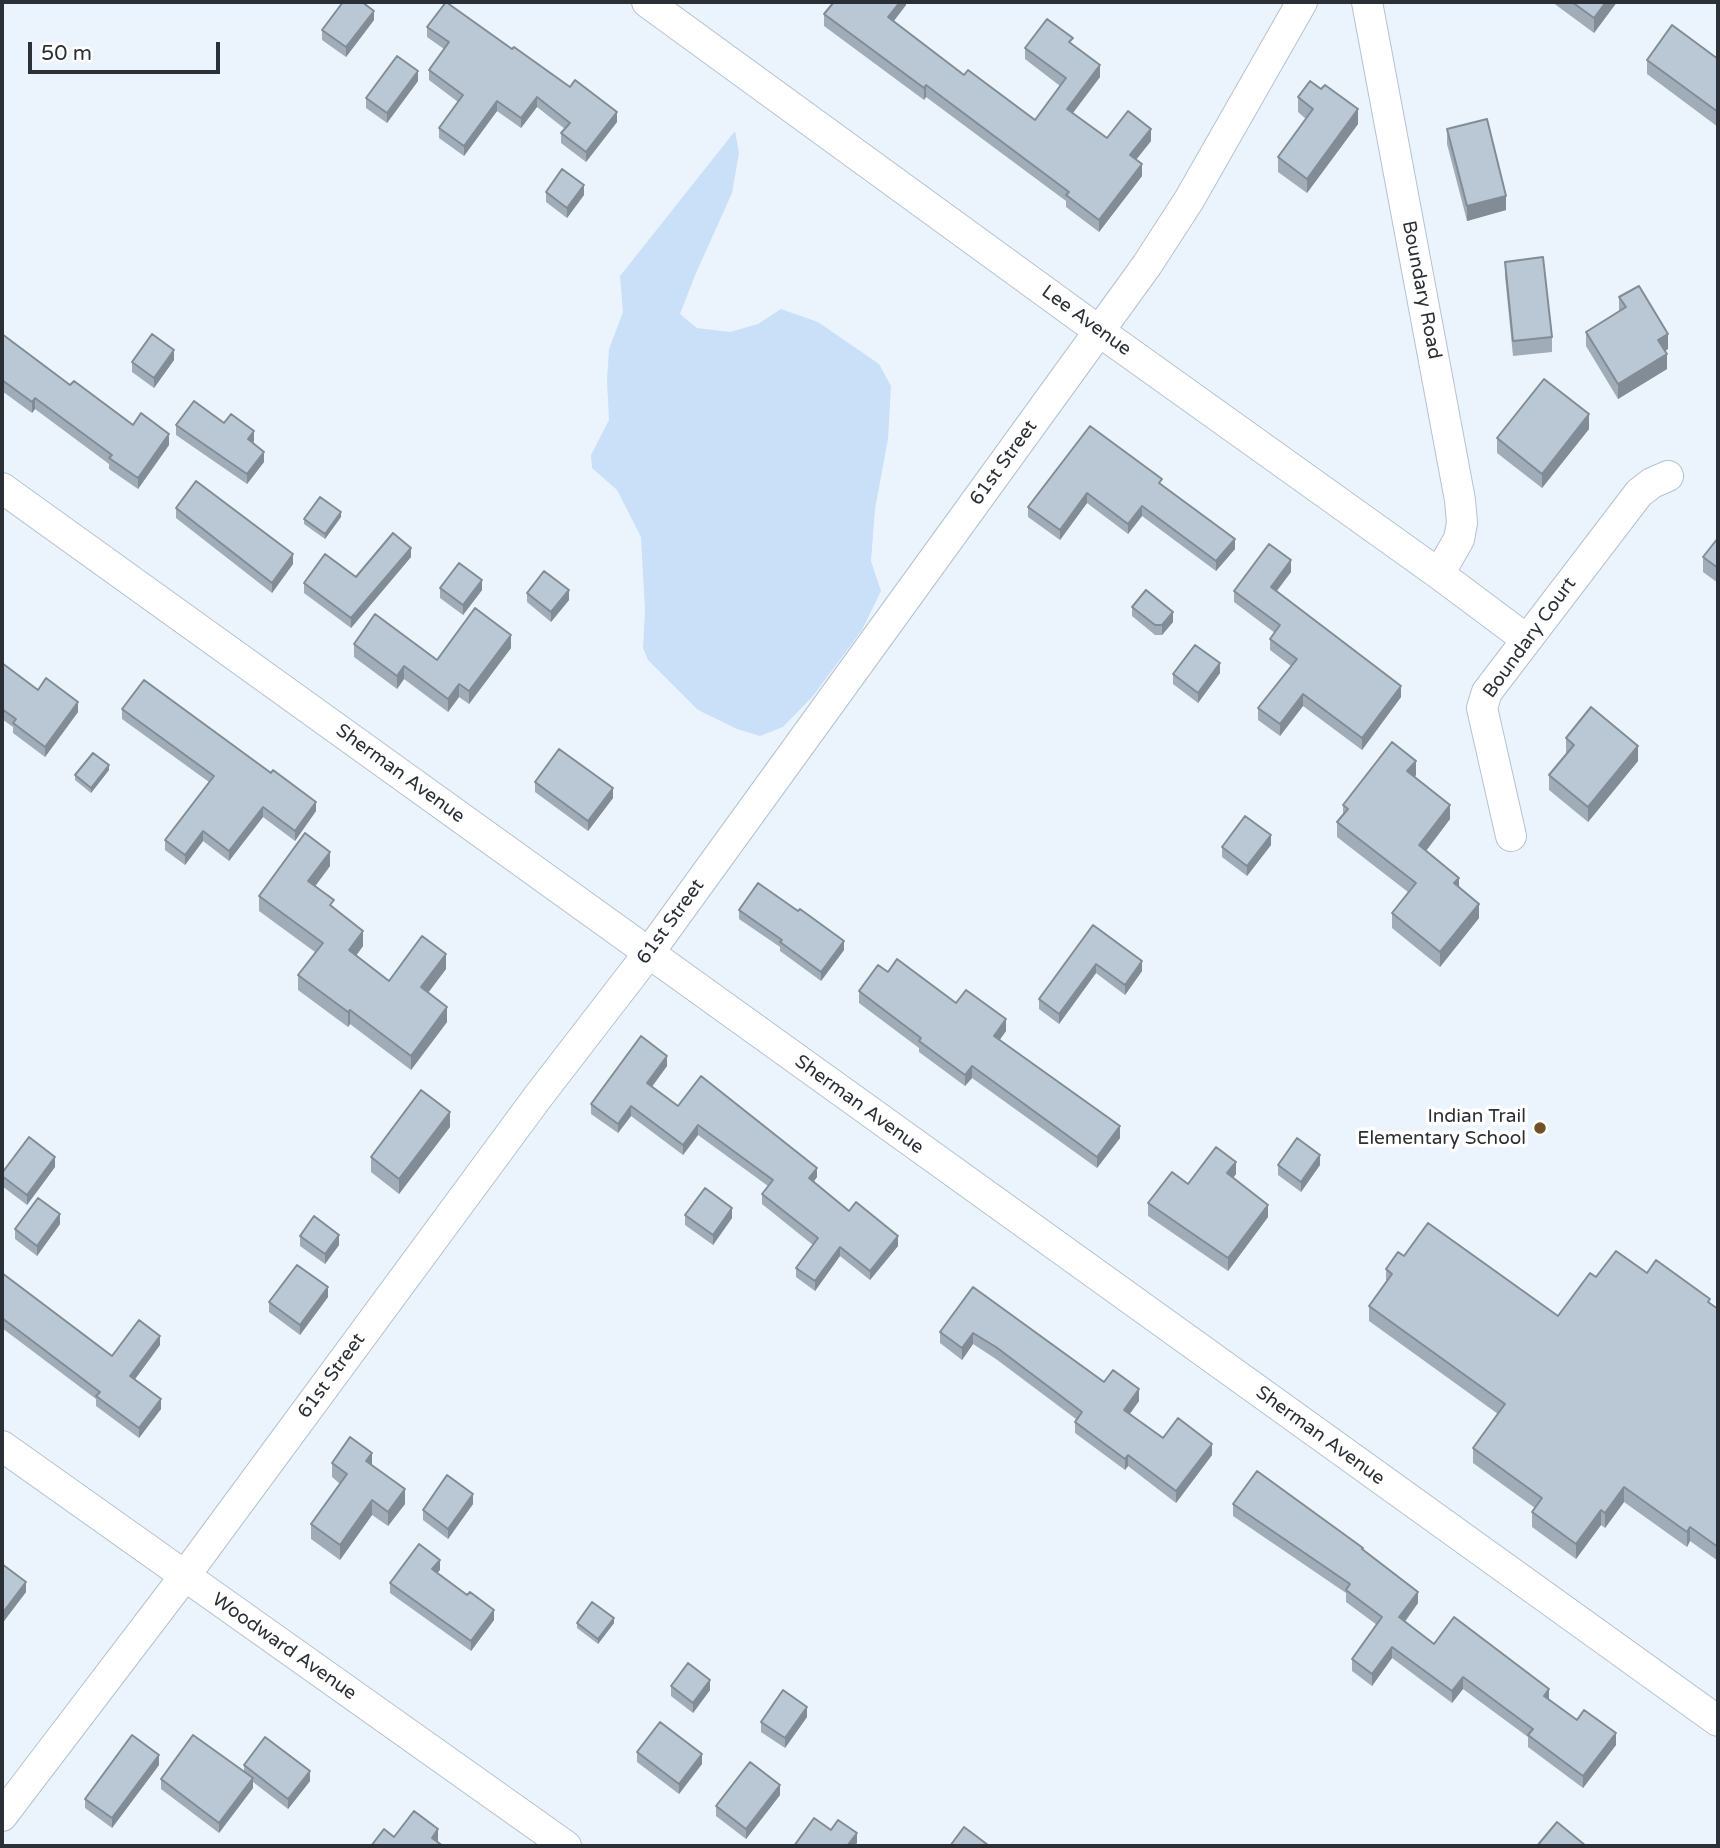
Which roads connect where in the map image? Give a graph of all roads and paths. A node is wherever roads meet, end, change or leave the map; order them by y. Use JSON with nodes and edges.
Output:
{"nodes":[{"id":1,"x":647,"y":2,"type":"edge"},
{"id":2,"x":1302,"y":2,"type":"edge"},
{"id":3,"x":1367,"y":2,"type":"edge"},
{"id":4,"x":1099,"y":331,"type":"junction"},
{"id":5,"x":1668,"y":476,"type":"dead end"},
{"id":6,"x":2,"y":488,"type":"edge"},
{"id":7,"x":1439,"y":574,"type":"junction"},
{"id":8,"x":1526,"y":639,"type":"junction"},
{"id":9,"x":1511,"y":836,"type":"dead end"},
{"id":10,"x":648,"y":954,"type":"junction"},
{"id":11,"x":2,"y":1447,"type":"edge"},
{"id":12,"x":184,"y":1577,"type":"junction"},
{"id":13,"x":1718,"y":1721,"type":"edge"},
{"id":14,"x":2,"y":1816,"type":"edge"},
{"id":15,"x":566,"y":1846,"type":"edge"}],
"edges":[{"from":1,"to":4,"type":"street","name":"Lee Avenue"},
{"from":2,"to":4,"type":"street","name":"61st Street"},
{"from":3,"to":7,"type":"street","name":"Boundary Road"},
{"from":4,"to":7,"type":"street","name":"Lee Avenue"},
{"from":4,"to":10,"type":"street","name":"61st Street"},
{"from":5,"to":8,"type":"street","name":"Boundary Court"},
{"from":6,"to":10,"type":"street","name":"Sherman Avenue"},
{"from":7,"to":8,"type":"street","name":"Lee Avenue"},
{"from":8,"to":9,"type":"street","name":"Boundary Court"},
{"from":10,"to":12,"type":"street","name":"61st Street"},
{"from":10,"to":13,"type":"street","name":"Sherman Avenue"},
{"from":11,"to":12,"type":"street","name":"Woodward Avenue"},
{"from":12,"to":14,"type":"street","name":"61st Street"},
{"from":12,"to":15,"type":"street","name":"Woodward Avenue"}]}
